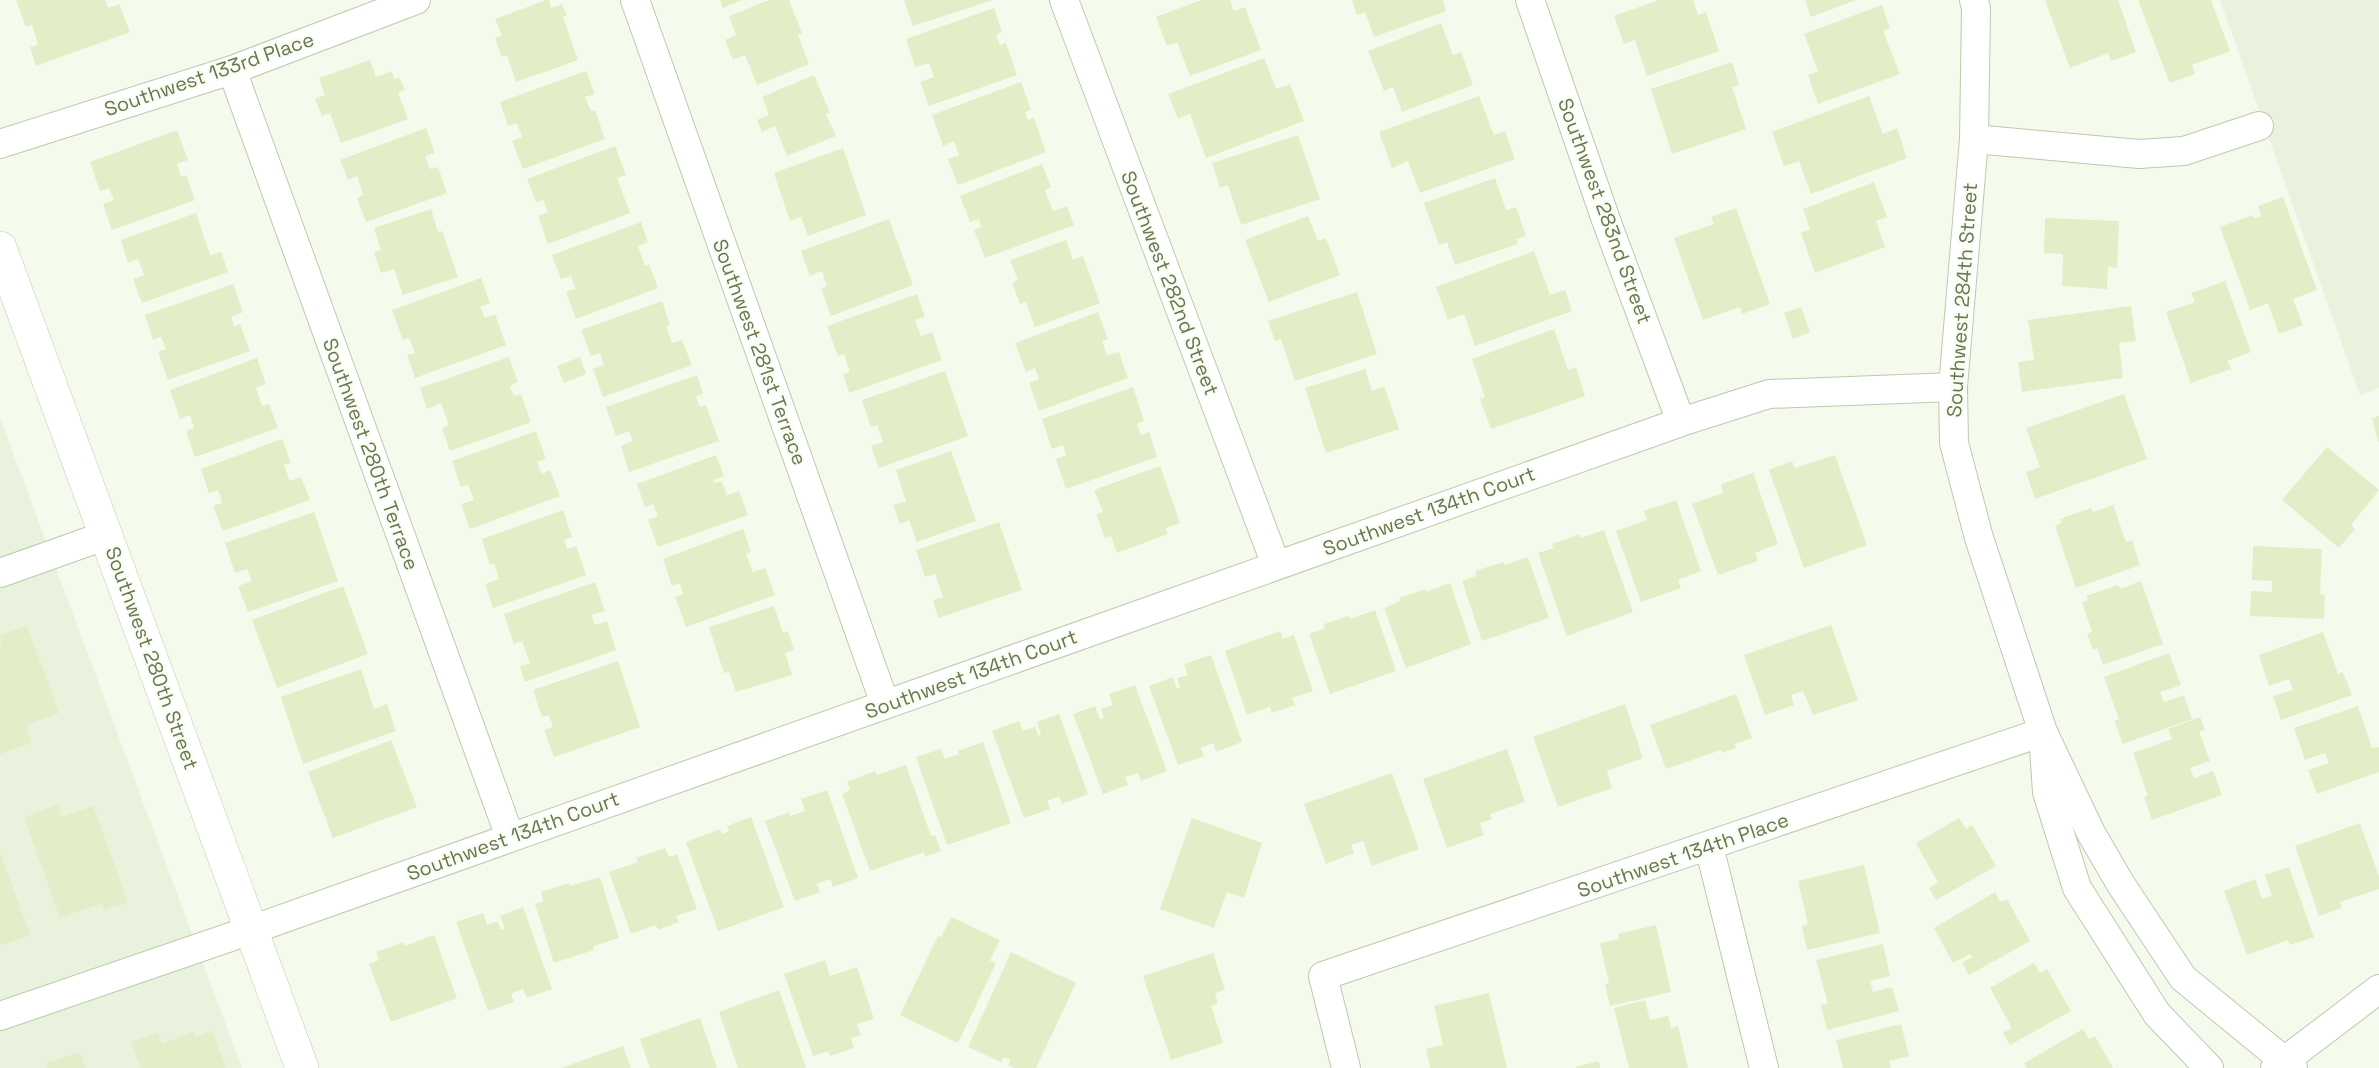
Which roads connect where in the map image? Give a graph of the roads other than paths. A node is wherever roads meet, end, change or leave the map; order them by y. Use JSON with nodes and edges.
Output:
{"nodes":[{"id":1,"x":416,"y":0,"type":"edge"},
{"id":2,"x":635,"y":0,"type":"edge"},
{"id":3,"x":1064,"y":0,"type":"edge"},
{"id":4,"x":1530,"y":0,"type":"edge"},
{"id":5,"x":1974,"y":0,"type":"edge"},
{"id":6,"x":232,"y":70,"type":"junction"},
{"id":7,"x":2259,"y":126,"type":"dead end"},
{"id":8,"x":1974,"y":139,"type":"junction"},
{"id":9,"x":0,"y":144,"type":"edge"},
{"id":10,"x":0,"y":248,"type":"edge"},
{"id":11,"x":1953,"y":387,"type":"junction"},
{"id":12,"x":1681,"y":422,"type":"junction"},
{"id":13,"x":107,"y":535,"type":"junction"},
{"id":14,"x":1276,"y":566,"type":"junction"},
{"id":15,"x":0,"y":573,"type":"edge"},
{"id":16,"x":885,"y":704,"type":"junction"},
{"id":17,"x":2043,"y":732,"type":"junction"},
{"id":18,"x":510,"y":837,"type":"junction"},
{"id":19,"x":1709,"y":846,"type":"junction"},
{"id":20,"x":251,"y":930,"type":"junction"},
{"id":21,"x":2379,"y":989,"type":"edge"},
{"id":22,"x":0,"y":1016,"type":"edge"},
{"id":23,"x":2284,"y":1065,"type":"edge"},
{"id":24,"x":302,"y":1068,"type":"edge"},
{"id":25,"x":1346,"y":1068,"type":"edge"},
{"id":26,"x":1764,"y":1068,"type":"edge"},
{"id":27,"x":2210,"y":1068,"type":"edge"}],
"edges":[{"from":1,"to":6,"type":"street","name":"Southwest 133rd Place"},
{"from":2,"to":16,"type":"street","name":"Southwest 281st Terrace"},
{"from":3,"to":14,"type":"street","name":"Southwest 282nd Street"},
{"from":4,"to":12,"type":"street","name":"Southwest 283nd Street"},
{"from":5,"to":8,"type":"street","name":"Southwest 284th Street"},
{"from":6,"to":9,"type":"street","name":"Southwest 133rd Place"},
{"from":6,"to":18,"type":"street","name":"Southwest 280th Terrace"},
{"from":7,"to":8,"type":"street"},
{"from":8,"to":11,"type":"street","name":"Southwest 284th Street"},
{"from":10,"to":13,"type":"street","name":"Southwest 280th Street"},
{"from":11,"to":12,"type":"street","name":"Southwest 134th Court"},
{"from":11,"to":17,"type":"street","name":"Southwest 284th Street"},
{"from":12,"to":14,"type":"street","name":"Southwest 134th Court"},
{"from":13,"to":15,"type":"street"},
{"from":13,"to":20,"type":"street","name":"Southwest 280th Street"},
{"from":14,"to":16,"type":"street","name":"Southwest 134th Court"},
{"from":16,"to":18,"type":"street","name":"Southwest 134th Court"},
{"from":17,"to":19,"type":"street","name":"Southwest 134th Place"},
{"from":17,"to":23,"type":"street","name":"Southwest 284th Street"},
{"from":17,"to":27,"type":"street","name":"Southwest 284th Street"},
{"from":18,"to":20,"type":"street","name":"Southwest 134th Court"},
{"from":19,"to":25,"type":"street","name":"Southwest 134th Place"},
{"from":19,"to":26,"type":"street"},
{"from":20,"to":22,"type":"street","name":"Southwest 134th Court"},
{"from":20,"to":24,"type":"street","name":"Southwest 280th Street"},
{"from":21,"to":23,"type":"street"}]}
